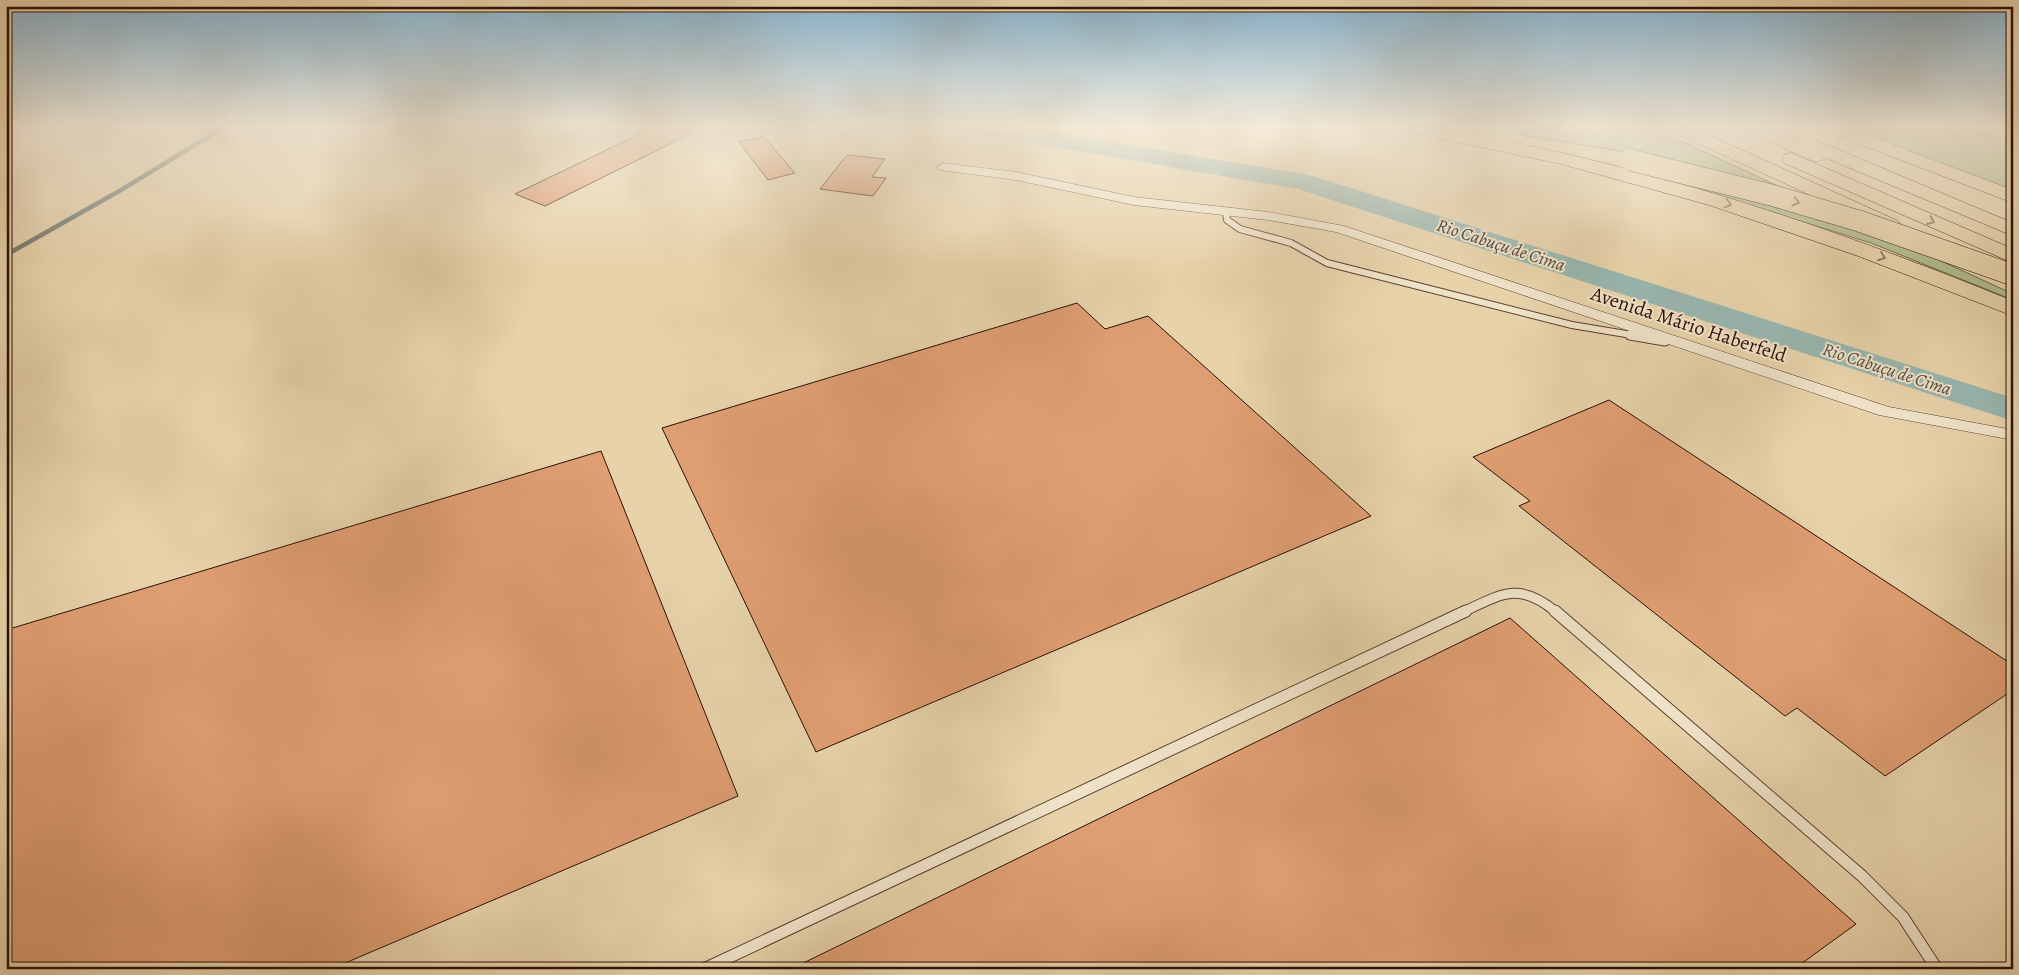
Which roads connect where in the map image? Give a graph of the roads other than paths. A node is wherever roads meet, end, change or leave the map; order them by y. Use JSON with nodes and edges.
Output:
{"nodes":[{"id":1,"x":990,"y":172,"type":"edge"},
{"id":2,"x":1621,"y":172,"type":"edge"},
{"id":3,"x":1680,"y":172,"type":"edge"},
{"id":4,"x":1776,"y":172,"type":"edge"},
{"id":5,"x":1830,"y":172,"type":"edge"},
{"id":6,"x":1861,"y":172,"type":"edge"},
{"id":7,"x":1871,"y":172,"type":"edge"},
{"id":8,"x":1919,"y":172,"type":"edge"},
{"id":9,"x":1949,"y":172,"type":"edge"},
{"id":10,"x":2013,"y":197,"type":"edge"},
{"id":11,"x":1226,"y":212,"type":"junction"},
{"id":12,"x":2013,"y":215,"type":"edge"},
{"id":13,"x":2013,"y":230,"type":"edge"},
{"id":14,"x":2013,"y":241,"type":"edge"},
{"id":15,"x":2013,"y":257,"type":"edge"},
{"id":16,"x":2013,"y":275,"type":"edge"},
{"id":17,"x":2013,"y":281,"type":"edge"},
{"id":18,"x":2013,"y":309,"type":"edge"},
{"id":19,"x":1683,"y":344,"type":"junction"},
{"id":20,"x":2013,"y":435,"type":"edge"},
{"id":21,"x":704,"y":969,"type":"edge"},
{"id":22,"x":1937,"y":969,"type":"edge"}],
"edges":[{"from":1,"to":11,"type":"street","name":"Avenida Mário Haberfeld"},
{"from":2,"to":18,"type":"highway","one_way":true},
{"from":3,"to":16,"type":"highway","one_way":true,"bridge":true},
{"from":4,"to":17,"type":"highway"},
{"from":5,"to":15,"type":"highway","one_way":true},
{"from":6,"to":14,"type":"highway"},
{"from":7,"to":13,"type":"highway"},
{"from":8,"to":12,"type":"highway"},
{"from":9,"to":10,"type":"highway"},
{"from":11,"to":19,"type":"street","name":"Avenida Mário Haberfeld"},
{"from":11,"to":19,"type":"lane"},
{"from":19,"to":20,"type":"street","name":"Avenida Mário Haberfeld"},
{"from":21,"to":22,"type":"lane"}]}
